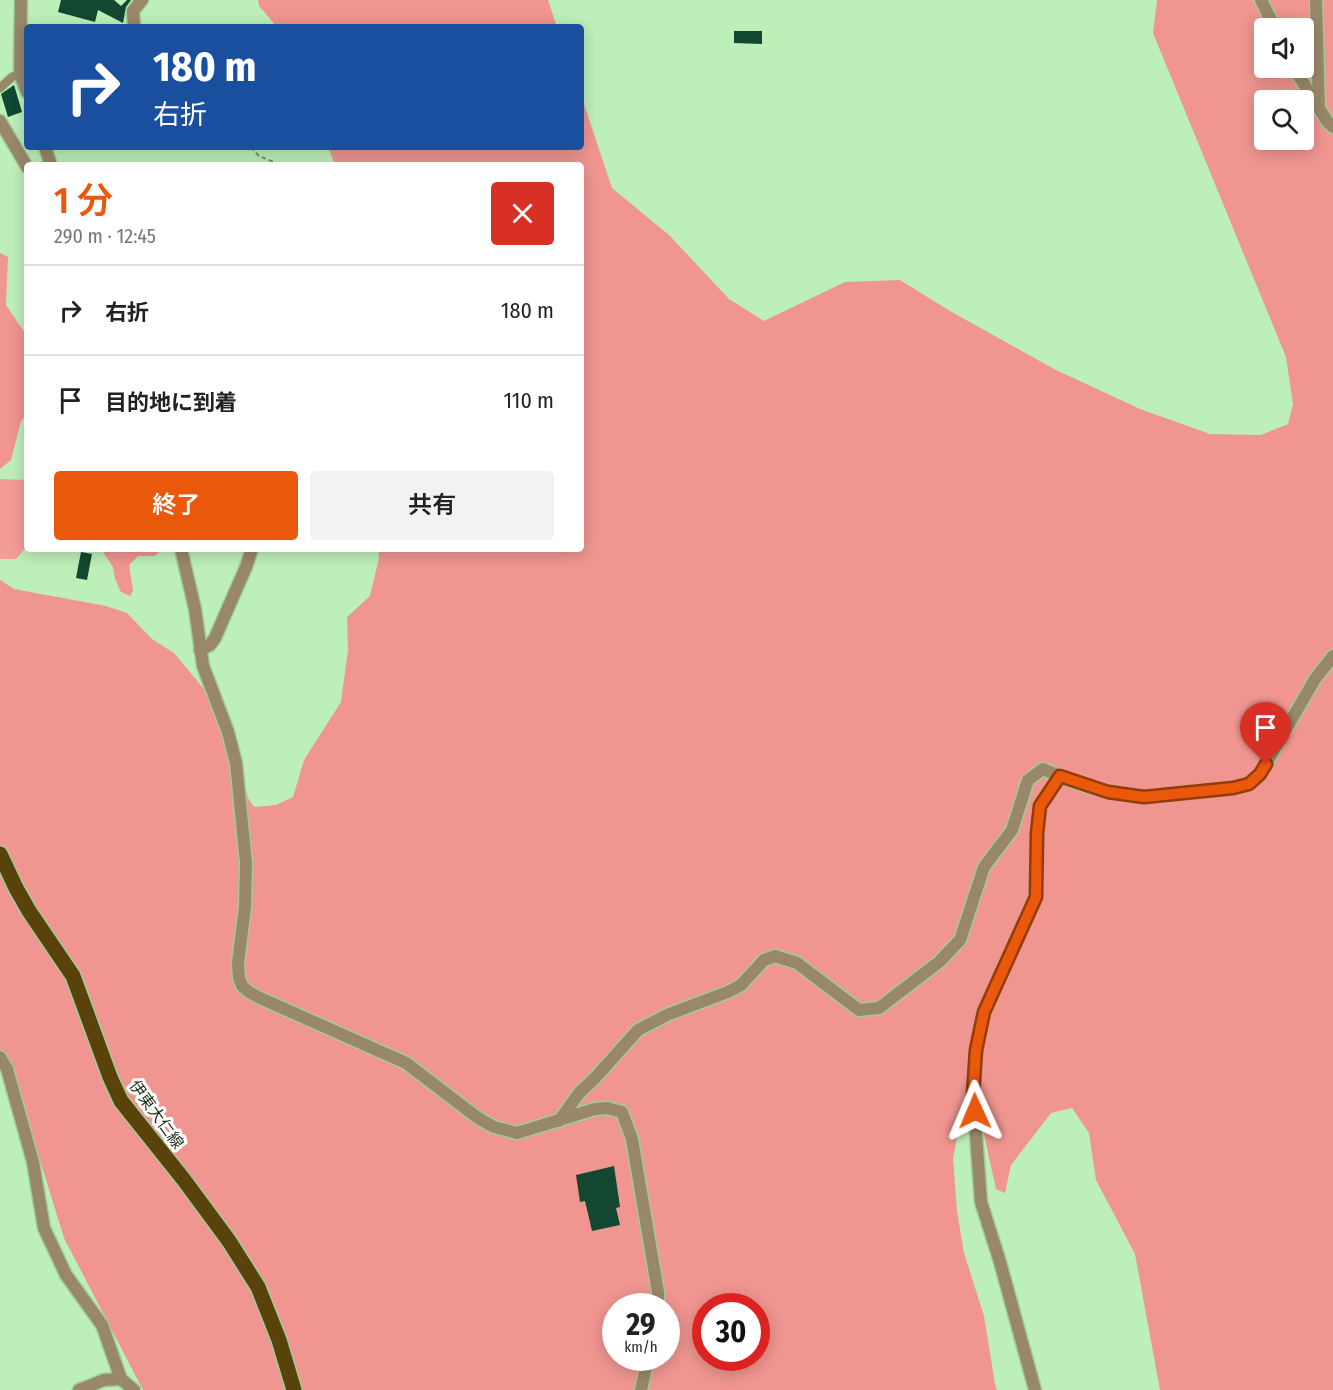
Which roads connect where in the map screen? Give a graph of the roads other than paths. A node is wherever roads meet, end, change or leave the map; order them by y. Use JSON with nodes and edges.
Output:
{"nodes":[{"id":1,"x":21,"y":0,"type":"edge"},
{"id":2,"x":142,"y":0,"type":"edge"},
{"id":3,"x":1261,"y":0,"type":"edge"},
{"id":4,"x":1316,"y":0,"type":"edge"},
{"id":5,"x":1270,"y":18,"type":"edge"},
{"id":6,"x":134,"y":24,"type":"edge"},
{"id":7,"x":20,"y":73,"type":"junction"},
{"id":8,"x":1300,"y":78,"type":"edge"},
{"id":9,"x":24,"y":84,"type":"edge"},
{"id":10,"x":0,"y":88,"type":"edge"},
{"id":11,"x":1318,"y":108,"type":"junction"},
{"id":12,"x":0,"y":121,"type":"edge"},
{"id":13,"x":1333,"y":127,"type":"edge"},
{"id":14,"x":24,"y":162,"type":"edge"},
{"id":15,"x":182,"y":552,"type":"edge"},
{"id":16,"x":251,"y":552,"type":"edge"},
{"id":17,"x":200,"y":650,"type":"junction"},
{"id":18,"x":1333,"y":656,"type":"edge"},
{"id":19,"x":1060,"y":776,"type":"junction"},
{"id":20,"x":0,"y":854,"type":"edge"},
{"id":21,"x":0,"y":1057,"type":"edge"},
{"id":22,"x":559,"y":1121,"type":"junction"},
{"id":23,"x":658,"y":1293,"type":"edge"},
{"id":24,"x":645,"y":1371,"type":"edge"},
{"id":25,"x":121,"y":1378,"type":"junction"},
{"id":26,"x":79,"y":1390,"type":"edge"},
{"id":27,"x":134,"y":1390,"type":"edge"},
{"id":28,"x":294,"y":1390,"type":"edge"},
{"id":29,"x":641,"y":1390,"type":"edge"},
{"id":30,"x":1035,"y":1390,"type":"edge"}],
"edges":[{"from":1,"to":7,"type":"street"},
{"from":2,"to":6,"type":"street"},
{"from":3,"to":5,"type":"street"},
{"from":4,"to":11,"type":"street"},
{"from":7,"to":9,"type":"street"},
{"from":7,"to":10,"type":"lane"},
{"from":8,"to":11,"type":"street"},
{"from":11,"to":13,"type":"street"},
{"from":12,"to":14,"type":"street"},
{"from":15,"to":17,"type":"street"},
{"from":16,"to":17,"type":"street"},
{"from":17,"to":22,"type":"street"},
{"from":18,"to":19,"type":"street"},
{"from":19,"to":22,"type":"street"},
{"from":19,"to":30,"type":"street"},
{"from":20,"to":28,"type":"main road","name":"伊東大仁線"},
{"from":21,"to":25,"type":"street"},
{"from":22,"to":23,"type":"street"},
{"from":24,"to":29,"type":"street"},
{"from":25,"to":26,"type":"street"},
{"from":25,"to":27,"type":"street"}]}
